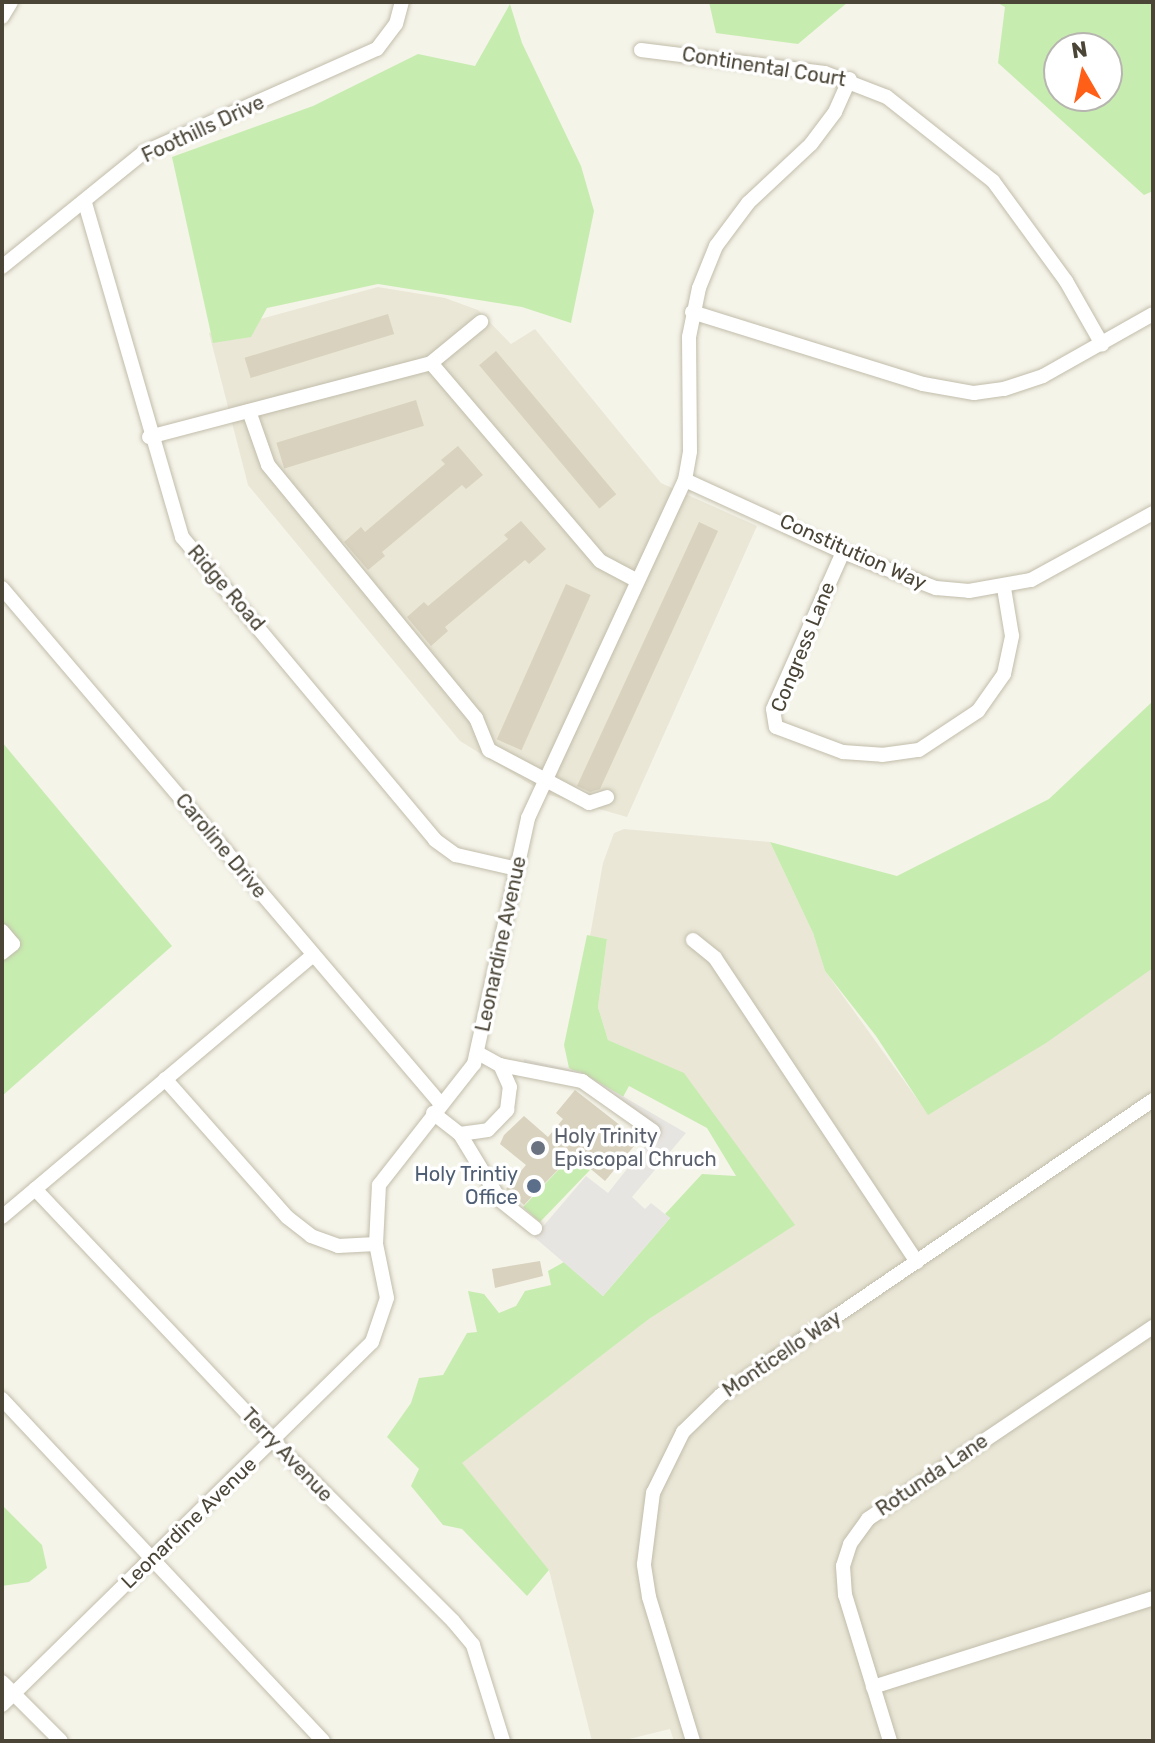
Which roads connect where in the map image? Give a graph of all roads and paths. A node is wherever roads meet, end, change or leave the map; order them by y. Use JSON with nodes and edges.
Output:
{"nodes":[{"id":1,"x":11,"y":2,"type":"edge"},
{"id":2,"x":402,"y":2,"type":"edge"},
{"id":3,"x":2,"y":17,"type":"edge"},
{"id":4,"x":641,"y":50,"type":"dead end"},
{"id":5,"x":850,"y":79,"type":"junction"},
{"id":6,"x":85,"y":203,"type":"junction"},
{"id":7,"x":2,"y":267,"type":"edge"},
{"id":8,"x":692,"y":312,"type":"junction"},
{"id":9,"x":1153,"y":314,"type":"edge"},
{"id":10,"x":481,"y":322,"type":"dead end"},
{"id":11,"x":1102,"y":344,"type":"junction"},
{"id":12,"x":431,"y":363,"type":"junction"},
{"id":13,"x":249,"y":411,"type":"junction"},
{"id":14,"x":149,"y":437,"type":"junction"},
{"id":15,"x":685,"y":480,"type":"junction"},
{"id":16,"x":1153,"y":513,"type":"edge"},
{"id":17,"x":843,"y":552,"type":"junction"},
{"id":18,"x":635,"y":580,"type":"junction"},
{"id":19,"x":2,"y":588,"type":"edge"},
{"id":20,"x":1004,"y":588,"type":"junction"},
{"id":21,"x":542,"y":781,"type":"junction"},
{"id":22,"x":607,"y":797,"type":"dead end"},
{"id":23,"x":517,"y":869,"type":"junction"},
{"id":24,"x":2,"y":931,"type":"edge"},
{"id":25,"x":693,"y":940,"type":"dead end"},
{"id":26,"x":2,"y":953,"type":"edge"},
{"id":27,"x":313,"y":955,"type":"junction"},
{"id":28,"x":478,"y":1053,"type":"junction"},
{"id":29,"x":500,"y":1065,"type":"junction"},
{"id":30,"x":165,"y":1079,"type":"junction"},
{"id":31,"x":1153,"y":1100,"type":"edge"},
{"id":32,"x":437,"y":1108,"type":"junction"},
{"id":33,"x":653,"y":1131,"type":"dead end"},
{"id":34,"x":460,"y":1134,"type":"junction"},
{"id":35,"x":35,"y":1189,"type":"junction"},
{"id":36,"x":2,"y":1217,"type":"edge"},
{"id":37,"x":535,"y":1228,"type":"dead end"},
{"id":38,"x":376,"y":1244,"type":"junction"},
{"id":39,"x":917,"y":1262,"type":"junction"},
{"id":40,"x":1153,"y":1327,"type":"edge"},
{"id":41,"x":2,"y":1399,"type":"edge"},
{"id":42,"x":273,"y":1441,"type":"junction"},
{"id":43,"x":149,"y":1561,"type":"junction"},
{"id":44,"x":1153,"y":1598,"type":"edge"},
{"id":45,"x":2,"y":1682,"type":"edge"},
{"id":46,"x":873,"y":1687,"type":"junction"},
{"id":47,"x":14,"y":1694,"type":"junction"},
{"id":48,"x":2,"y":1705,"type":"edge"},
{"id":49,"x":61,"y":1741,"type":"edge"},
{"id":50,"x":323,"y":1741,"type":"edge"},
{"id":51,"x":503,"y":1741,"type":"edge"},
{"id":52,"x":693,"y":1741,"type":"edge"},
{"id":53,"x":890,"y":1741,"type":"edge"}],
"edges":[{"from":1,"to":3,"type":"street"},
{"from":2,"to":6,"type":"street","name":"Foothills Drive"},
{"from":4,"to":5,"type":"street","name":"Continental Court"},
{"from":5,"to":8,"type":"street","name":"Leonardine Avenue"},
{"from":5,"to":11,"type":"street","name":"Continental Court"},
{"from":6,"to":7,"type":"street","name":"Foothills Drive"},
{"from":6,"to":14,"type":"street","name":"Ridge Road"},
{"from":8,"to":11,"type":"street"},
{"from":8,"to":15,"type":"street","name":"Leonardine Avenue"},
{"from":9,"to":11,"type":"street"},
{"from":10,"to":12,"type":"street"},
{"from":12,"to":13,"type":"street"},
{"from":12,"to":18,"type":"street"},
{"from":13,"to":14,"type":"street"},
{"from":13,"to":21,"type":"street"},
{"from":14,"to":23,"type":"street","name":"Ridge Road"},
{"from":15,"to":17,"type":"street","name":"Constitution Way"},
{"from":15,"to":18,"type":"street","name":"Leonardine Avenue"},
{"from":16,"to":20,"type":"street","name":"Constitution Way"},
{"from":17,"to":20,"type":"street","name":"Constitution Way"},
{"from":17,"to":20,"type":"street","name":"Congress Lane"},
{"from":18,"to":21,"type":"street","name":"Leonardine Avenue"},
{"from":19,"to":27,"type":"street","name":"Caroline Drive"},
{"from":21,"to":22,"type":"street"},
{"from":21,"to":23,"type":"street","name":"Leonardine Avenue"},
{"from":23,"to":28,"type":"street","name":"Leonardine Avenue"},
{"from":24,"to":26,"type":"street"},
{"from":25,"to":39,"type":"street"},
{"from":27,"to":30,"type":"street"},
{"from":27,"to":32,"type":"street","name":"Caroline Drive"},
{"from":28,"to":29,"type":"street"},
{"from":28,"to":32,"type":"street","name":"Leonardine Avenue"},
{"from":29,"to":33,"type":"street"},
{"from":29,"to":34,"type":"street"},
{"from":30,"to":35,"type":"street"},
{"from":30,"to":38,"type":"street"},
{"from":31,"to":39,"type":"street","name":"Monticello Way"},
{"from":32,"to":34,"type":"street"},
{"from":32,"to":38,"type":"street","name":"Leonardine Avenue"},
{"from":34,"to":37,"type":"street"},
{"from":35,"to":36,"type":"street"},
{"from":35,"to":42,"type":"street","name":"Terry Avenue"},
{"from":38,"to":42,"type":"street","name":"Leonardine Avenue"},
{"from":39,"to":52,"type":"street","name":"Monticello Way"},
{"from":40,"to":46,"type":"street","name":"Rotunda Lane"},
{"from":41,"to":43,"type":"street"},
{"from":42,"to":43,"type":"street","name":"Leonardine Avenue"},
{"from":42,"to":51,"type":"street","name":"Terry Avenue"},
{"from":43,"to":47,"type":"street","name":"Leonardine Avenue"},
{"from":43,"to":50,"type":"street"},
{"from":44,"to":46,"type":"street"},
{"from":45,"to":47,"type":"street"},
{"from":46,"to":53,"type":"street","name":"Rotunda Lane"},
{"from":47,"to":48,"type":"street","name":"Leonardine Avenue"},
{"from":47,"to":49,"type":"street"}]}
